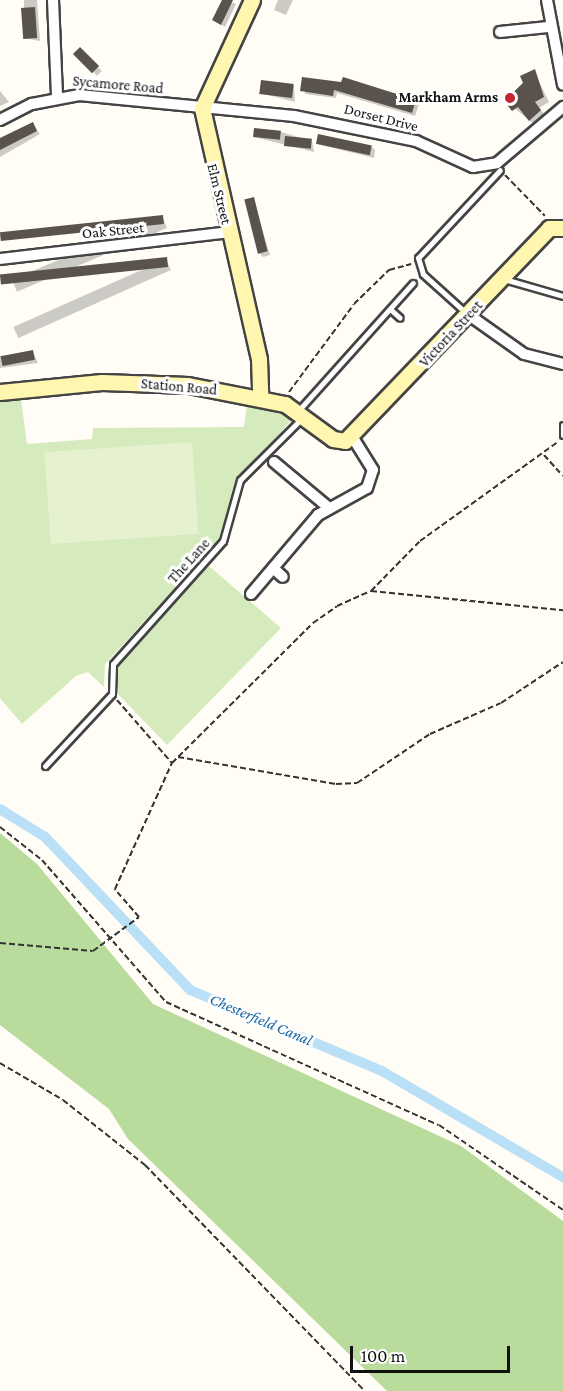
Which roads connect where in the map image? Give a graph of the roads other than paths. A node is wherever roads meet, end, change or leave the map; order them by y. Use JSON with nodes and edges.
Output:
{"nodes":[{"id":1,"x":52,"y":0,"type":"edge"},
{"id":2,"x":252,"y":0,"type":"edge"},
{"id":3,"x":547,"y":0,"type":"edge"},
{"id":4,"x":548,"y":27,"type":"junction"},
{"id":5,"x":500,"y":32,"type":"dead end"},
{"id":6,"x":563,"y":85,"type":"edge"},
{"id":7,"x":57,"y":96,"type":"junction"},
{"id":8,"x":563,"y":107,"type":"edge"},
{"id":9,"x":202,"y":108,"type":"junction"},
{"id":10,"x":0,"y":120,"type":"edge"},
{"id":11,"x":500,"y":170,"type":"road end"},
{"id":12,"x":561,"y":226,"type":"edge"},
{"id":13,"x":229,"y":232,"type":"junction"},
{"id":14,"x":0,"y":259,"type":"edge"},
{"id":15,"x":502,"y":278,"type":"junction"},
{"id":16,"x":411,"y":285,"type":"road end"},
{"id":17,"x":563,"y":296,"type":"edge"},
{"id":18,"x":390,"y":309,"type":"junction"},
{"id":19,"x":468,"y":315,"type":"junction"},
{"id":20,"x":399,"y":318,"type":"dead end"},
{"id":21,"x":563,"y":364,"type":"edge"},
{"id":22,"x":0,"y":392,"type":"edge"},
{"id":23,"x":260,"y":397,"type":"junction"},
{"id":24,"x":296,"y":410,"type":"junction"},
{"id":25,"x":563,"y":425,"type":"edge"},
{"id":26,"x":562,"y":435,"type":"edge"},
{"id":27,"x":349,"y":439,"type":"junction"},
{"id":28,"x":274,"y":462,"type":"dead end"},
{"id":29,"x":329,"y":508,"type":"junction"},
{"id":30,"x":273,"y":568,"type":"junction"},
{"id":31,"x":283,"y":577,"type":"dead end"},
{"id":32,"x":251,"y":594,"type":"dead end"},
{"id":33,"x":45,"y":766,"type":"dead end"}],
"edges":[{"from":1,"to":7,"type":"street"},
{"from":2,"to":9,"type":"street"},
{"from":3,"to":4,"type":"street"},
{"from":4,"to":5,"type":"street"},
{"from":4,"to":6,"type":"street"},
{"from":7,"to":9,"type":"street","name":"Sycamore Road"},
{"from":7,"to":10,"type":"street","name":"Sycamore Road"},
{"from":8,"to":9,"type":"street","name":"Dorset Drive"},
{"from":9,"to":13,"type":"street","name":"Elm Street"},
{"from":11,"to":19,"type":"lane"},
{"from":12,"to":15,"type":"street","name":"Victoria Street"},
{"from":13,"to":14,"type":"street","name":"Oak Street"},
{"from":13,"to":23,"type":"street","name":"Elm Street"},
{"from":15,"to":17,"type":"lane"},
{"from":15,"to":19,"type":"street","name":"Victoria Street"},
{"from":16,"to":18,"type":"lane","name":"The Lane"},
{"from":18,"to":20,"type":"lane"},
{"from":18,"to":24,"type":"lane","name":"The Lane"},
{"from":19,"to":21,"type":"street"},
{"from":19,"to":27,"type":"street","name":"Victoria Street"},
{"from":22,"to":23,"type":"street","name":"Station Road"},
{"from":23,"to":24,"type":"street","name":"Station Road"},
{"from":24,"to":27,"type":"street","name":"Station Road"},
{"from":24,"to":33,"type":"lane","name":"The Lane"},
{"from":25,"to":26,"type":"lane"},
{"from":27,"to":29,"type":"street"},
{"from":28,"to":29,"type":"street"},
{"from":29,"to":30,"type":"street"},
{"from":30,"to":31,"type":"street"},
{"from":30,"to":32,"type":"street"}]}
